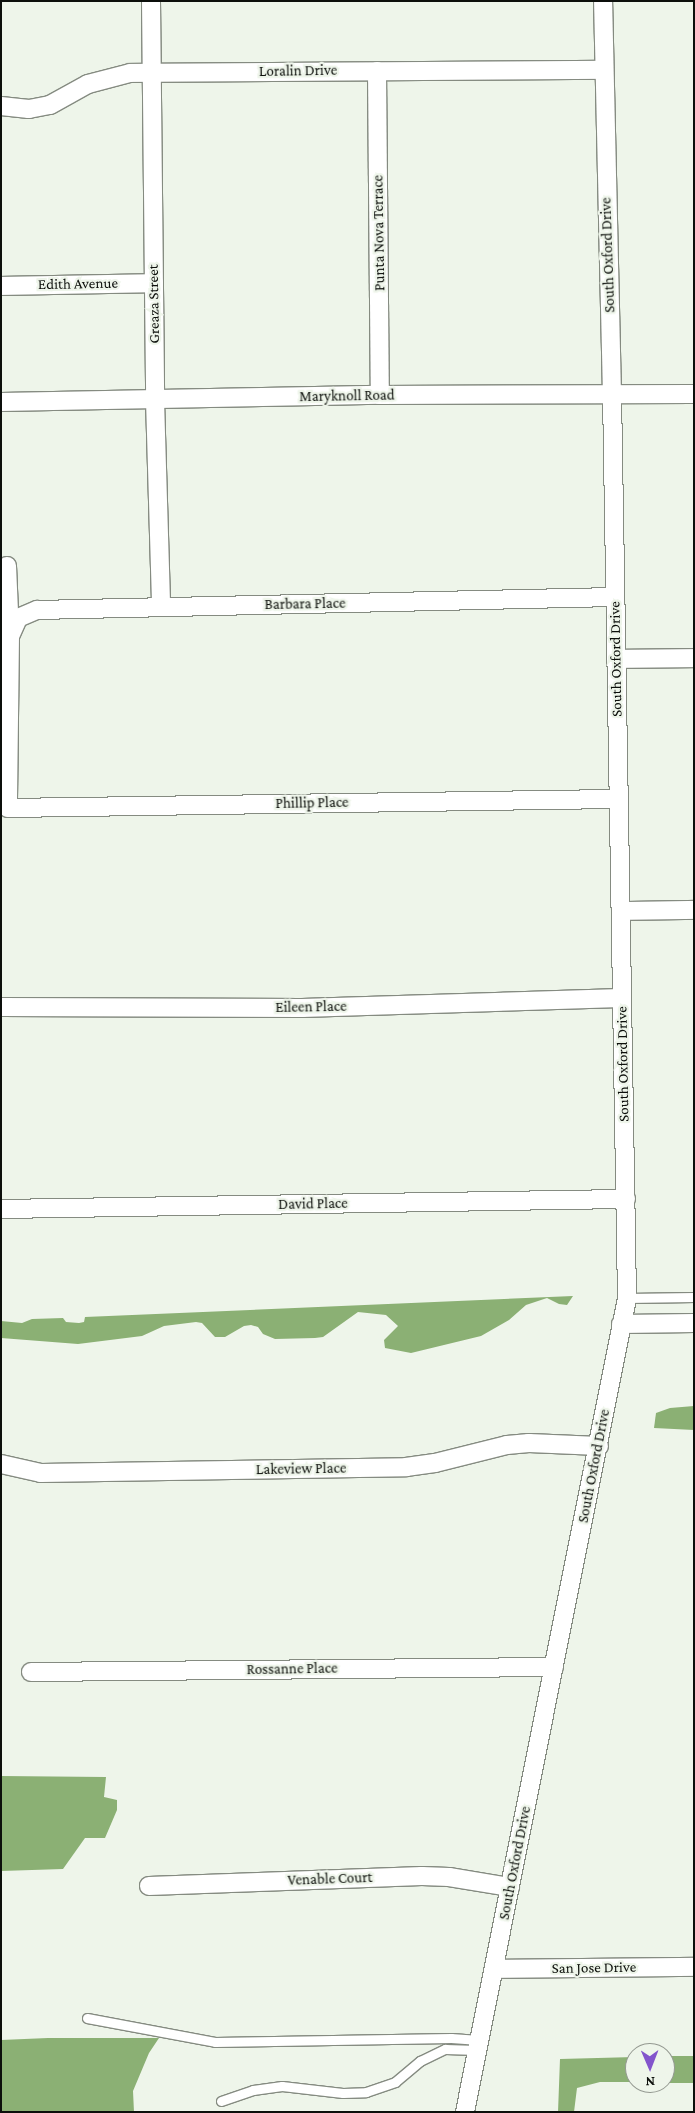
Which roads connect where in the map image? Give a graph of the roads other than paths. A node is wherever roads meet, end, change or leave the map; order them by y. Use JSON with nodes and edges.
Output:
{"nodes":[{"id":1,"x":151,"y":1,"type":"edge"},
{"id":2,"x":602,"y":1,"type":"edge"},
{"id":3,"x":377,"y":70,"type":"junction"},
{"id":4,"x":603,"y":70,"type":"junction"},
{"id":5,"x":152,"y":73,"type":"junction"},
{"id":6,"x":1,"y":106,"type":"edge"},
{"id":7,"x":154,"y":284,"type":"junction"},
{"id":8,"x":1,"y":286,"type":"edge"},
{"id":9,"x":694,"y":394,"type":"edge"},
{"id":10,"x":612,"y":395,"type":"junction"},
{"id":11,"x":380,"y":396,"type":"junction"},
{"id":12,"x":155,"y":400,"type":"junction"},
{"id":13,"x":1,"y":402,"type":"edge"},
{"id":14,"x":7,"y":566,"type":"dead end"},
{"id":15,"x":615,"y":597,"type":"junction"},
{"id":16,"x":161,"y":607,"type":"junction"},
{"id":17,"x":10,"y":636,"type":"junction"},
{"id":18,"x":694,"y":658,"type":"edge"},
{"id":19,"x":616,"y":659,"type":"junction"},
{"id":20,"x":617,"y":799,"type":"junction"},
{"id":21,"x":694,"y":910,"type":"edge"},
{"id":22,"x":621,"y":911,"type":"junction"},
{"id":23,"x":621,"y":998,"type":"junction"},
{"id":24,"x":1,"y":1007,"type":"edge"},
{"id":25,"x":626,"y":1199,"type":"junction"},
{"id":26,"x":1,"y":1209,"type":"edge"},
{"id":27,"x":694,"y":1297,"type":"edge"},
{"id":28,"x":627,"y":1298,"type":"junction"},
{"id":29,"x":694,"y":1323,"type":"edge"},
{"id":30,"x":621,"y":1324,"type":"junction"},
{"id":31,"x":599,"y":1446,"type":"junction"},
{"id":32,"x":1,"y":1464,"type":"edge"},
{"id":33,"x":554,"y":1667,"type":"junction"},
{"id":34,"x":30,"y":1672,"type":"dead end"},
{"id":35,"x":149,"y":1886,"type":"dead end"},
{"id":36,"x":510,"y":1887,"type":"junction"},
{"id":37,"x":694,"y":1967,"type":"edge"},
{"id":38,"x":494,"y":1969,"type":"junction"},
{"id":39,"x":87,"y":2018,"type":"dead end"},
{"id":40,"x":478,"y":2045,"type":"junction"},
{"id":41,"x":221,"y":2101,"type":"dead end"},
{"id":42,"x":464,"y":2112,"type":"edge"}],
"edges":[{"from":1,"to":5,"type":"street","name":"Greaza Street"},
{"from":2,"to":4,"type":"street","name":"South Oxford Drive"},
{"from":3,"to":4,"type":"street","name":"Loralin Drive"},
{"from":3,"to":5,"type":"street","name":"Loralin Drive"},
{"from":3,"to":11,"type":"street","name":"Punta Nova Terrace"},
{"from":4,"to":10,"type":"street","name":"South Oxford Drive"},
{"from":5,"to":6,"type":"street","name":"Loralin Drive"},
{"from":5,"to":7,"type":"street","name":"Greaza Street"},
{"from":7,"to":8,"type":"street","name":"Edith Avenue"},
{"from":7,"to":12,"type":"street","name":"Greaza Street"},
{"from":9,"to":10,"type":"street","name":"Maryknoll Road"},
{"from":10,"to":11,"type":"street","name":"Maryknoll Road"},
{"from":10,"to":15,"type":"street","name":"South Oxford Drive"},
{"from":11,"to":12,"type":"street","name":"Maryknoll Road"},
{"from":12,"to":13,"type":"street","name":"Maryknoll Road"},
{"from":12,"to":16,"type":"street","name":"Greaza Street"},
{"from":14,"to":17,"type":"street"},
{"from":15,"to":16,"type":"street","name":"Barbara Place"},
{"from":15,"to":19,"type":"street","name":"South Oxford Drive"},
{"from":16,"to":17,"type":"street","name":"Barbara Place"},
{"from":17,"to":20,"type":"street","name":"Phillip Place"},
{"from":18,"to":19,"type":"street"},
{"from":19,"to":20,"type":"street","name":"South Oxford Drive"},
{"from":20,"to":22,"type":"street","name":"South Oxford Drive"},
{"from":21,"to":22,"type":"street"},
{"from":22,"to":23,"type":"street","name":"South Oxford Drive"},
{"from":23,"to":24,"type":"street","name":"Eileen Place"},
{"from":23,"to":25,"type":"street","name":"South Oxford Drive"},
{"from":25,"to":26,"type":"street","name":"David Place"},
{"from":25,"to":28,"type":"street","name":"South Oxford Drive"},
{"from":27,"to":28,"type":"lane"},
{"from":28,"to":30,"type":"street","name":"South Oxford Drive"},
{"from":29,"to":30,"type":"street"},
{"from":30,"to":31,"type":"street","name":"South Oxford Drive"},
{"from":31,"to":32,"type":"street","name":"Lakeview Place"},
{"from":31,"to":33,"type":"street","name":"South Oxford Drive"},
{"from":33,"to":34,"type":"street","name":"Rossanne Place"},
{"from":33,"to":36,"type":"street","name":"South Oxford Drive"},
{"from":35,"to":36,"type":"street","name":"Venable Court"},
{"from":36,"to":38,"type":"street","name":"South Oxford Drive"},
{"from":37,"to":38,"type":"street","name":"San Jose Drive"},
{"from":38,"to":40,"type":"street","name":"South Oxford Drive"},
{"from":39,"to":40,"type":"lane"},
{"from":40,"to":41,"type":"lane"},
{"from":40,"to":42,"type":"street","name":"South Oxford Drive"}]}
